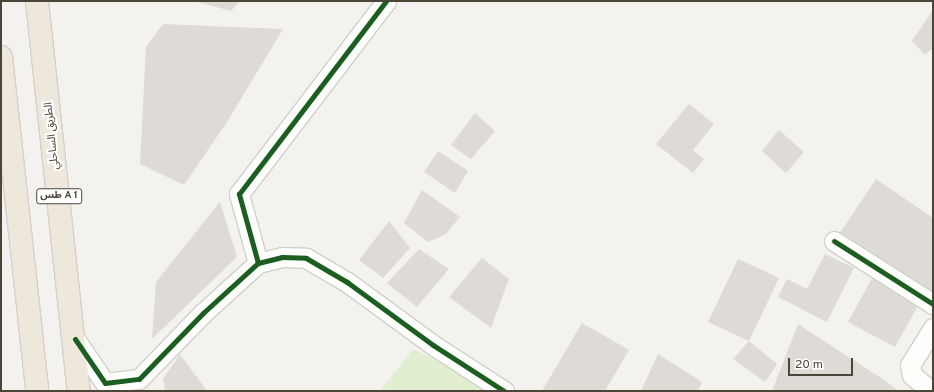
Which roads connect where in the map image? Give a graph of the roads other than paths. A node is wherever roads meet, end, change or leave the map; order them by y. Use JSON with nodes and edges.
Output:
{"nodes":[{"id":1,"x":37,"y":1,"type":"edge"},
{"id":2,"x":386,"y":1,"type":"edge"},
{"id":3,"x":1,"y":57,"type":"edge"},
{"id":4,"x":6,"y":148,"type":"edge"},
{"id":5,"x":834,"y":241,"type":"dead end"},
{"id":6,"x":258,"y":263,"type":"junction"},
{"id":7,"x":933,"y":304,"type":"edge"},
{"id":8,"x":933,"y":328,"type":"edge"},
{"id":9,"x":75,"y":339,"type":"junction"},
{"id":10,"x":37,"y":391,"type":"edge"},
{"id":11,"x":80,"y":391,"type":"edge"},
{"id":12,"x":504,"y":391,"type":"edge"},
{"id":13,"x":931,"y":391,"type":"edge"}],
"edges":[{"from":1,"to":9,"type":"highway","name":"الطريق الساحلي","number":"طس A 1"},
{"from":2,"to":6,"type":"street"},
{"from":3,"to":4,"type":"highway"},
{"from":4,"to":10,"type":"highway"},
{"from":5,"to":7,"type":"street"},
{"from":6,"to":9,"type":"street"},
{"from":6,"to":12,"type":"street"},
{"from":8,"to":13,"type":"street"},
{"from":9,"to":11,"type":"highway","name":"الطريق الساحلي","number":"طس A 1"}]}
